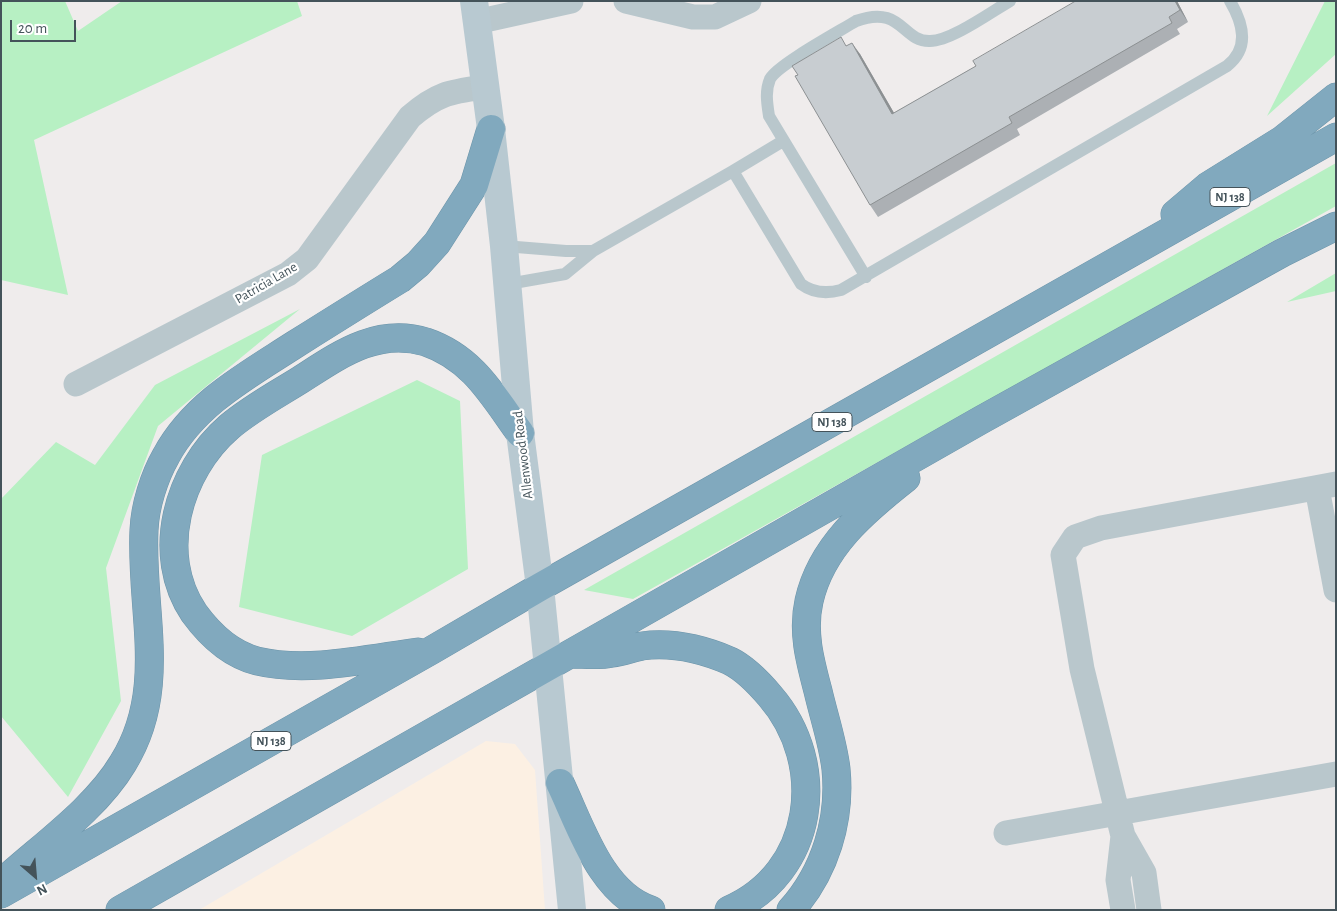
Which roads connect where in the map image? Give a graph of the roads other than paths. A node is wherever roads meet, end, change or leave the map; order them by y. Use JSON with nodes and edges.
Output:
{"nodes":[{"id":1,"x":571,"y":1,"type":"edge"},
{"id":2,"x":626,"y":1,"type":"edge"},
{"id":3,"x":749,"y":1,"type":"edge"},
{"id":4,"x":1010,"y":1,"type":"edge"},
{"id":5,"x":1230,"y":1,"type":"edge"},
{"id":6,"x":475,"y":12,"type":"edge"},
{"id":7,"x":485,"y":87,"type":"junction"},
{"id":8,"x":1336,"y":97,"type":"edge"},
{"id":9,"x":491,"y":128,"type":"junction"},
{"id":10,"x":1336,"y":137,"type":"edge"},
{"id":11,"x":783,"y":141,"type":"junction"},
{"id":12,"x":733,"y":171,"type":"junction"},
{"id":13,"x":1336,"y":226,"type":"edge"},
{"id":14,"x":1336,"y":236,"type":"edge"},
{"id":15,"x":504,"y":246,"type":"junction"},
{"id":16,"x":594,"y":251,"type":"junction"},
{"id":17,"x":1282,"y":253,"type":"junction"},
{"id":18,"x":1124,"y":258,"type":"junction"},
{"id":19,"x":866,"y":277,"type":"junction"},
{"id":20,"x":508,"y":284,"type":"junction"},
{"id":21,"x":76,"y":384,"type":"dead end"},
{"id":22,"x":981,"y":420,"type":"junction"},
{"id":23,"x":520,"y":433,"type":"junction"},
{"id":24,"x":1327,"y":486,"type":"edge"},
{"id":25,"x":540,"y":587,"type":"junction"},
{"id":26,"x":1336,"y":590,"type":"edge"},
{"id":27,"x":432,"y":650,"type":"junction"},
{"id":28,"x":558,"y":660,"type":"junction"},
{"id":29,"x":1336,"y":774,"type":"edge"},
{"id":30,"x":560,"y":783,"type":"junction"},
{"id":31,"x":1121,"y":824,"type":"junction"},
{"id":32,"x":1006,"y":833,"type":"dead end"},
{"id":33,"x":1,"y":883,"type":"edge"},
{"id":34,"x":1,"y":894,"type":"edge"},
{"id":35,"x":120,"y":910,"type":"edge"},
{"id":36,"x":572,"y":910,"type":"edge"},
{"id":37,"x":652,"y":910,"type":"edge"},
{"id":38,"x":729,"y":910,"type":"edge"},
{"id":39,"x":791,"y":910,"type":"edge"},
{"id":40,"x":1123,"y":910,"type":"edge"},
{"id":41,"x":1150,"y":910,"type":"edge"}],
"edges":[{"from":1,"to":6,"type":"street"},
{"from":2,"to":3,"type":"street"},
{"from":4,"to":11,"type":"lane"},
{"from":5,"to":19,"type":"lane"},
{"from":6,"to":7,"type":"street","name":"Allenwood Road"},
{"from":7,"to":9,"type":"street","name":"Allenwood Road"},
{"from":7,"to":21,"type":"street","name":"Patricia Lane"},
{"from":8,"to":18,"type":"highway"},
{"from":9,"to":15,"type":"street","name":"Allenwood Road"},
{"from":9,"to":33,"type":"highway"},
{"from":10,"to":18,"type":"highway","number":"NJ 138"},
{"from":11,"to":12,"type":"lane"},
{"from":11,"to":19,"type":"lane"},
{"from":12,"to":16,"type":"lane"},
{"from":12,"to":19,"type":"lane"},
{"from":13,"to":17,"type":"highway"},
{"from":14,"to":17,"type":"highway"},
{"from":15,"to":16,"type":"lane"},
{"from":15,"to":20,"type":"street","name":"Allenwood Road"},
{"from":16,"to":20,"type":"lane"},
{"from":17,"to":22,"type":"highway"},
{"from":18,"to":25,"type":"highway","number":"NJ 138"},
{"from":20,"to":23,"type":"street","name":"Allenwood Road"},
{"from":22,"to":28,"type":"highway"},
{"from":22,"to":39,"type":"highway"},
{"from":23,"to":25,"type":"street","name":"Allenwood Road"},
{"from":23,"to":27,"type":"highway"},
{"from":24,"to":26,"type":"street"},
{"from":24,"to":31,"type":"street"},
{"from":25,"to":27,"type":"highway","number":"NJ 138"},
{"from":25,"to":28,"type":"street","name":"Allenwood Road"},
{"from":27,"to":34,"type":"highway","number":"NJ 138"},
{"from":28,"to":30,"type":"street","name":"Allenwood Road"},
{"from":28,"to":35,"type":"highway"},
{"from":28,"to":38,"type":"highway"},
{"from":29,"to":31,"type":"street"},
{"from":30,"to":36,"type":"street","name":"Allenwood Road"},
{"from":30,"to":37,"type":"highway"},
{"from":31,"to":32,"type":"street"},
{"from":31,"to":40,"type":"street"},
{"from":31,"to":41,"type":"street"}]}
